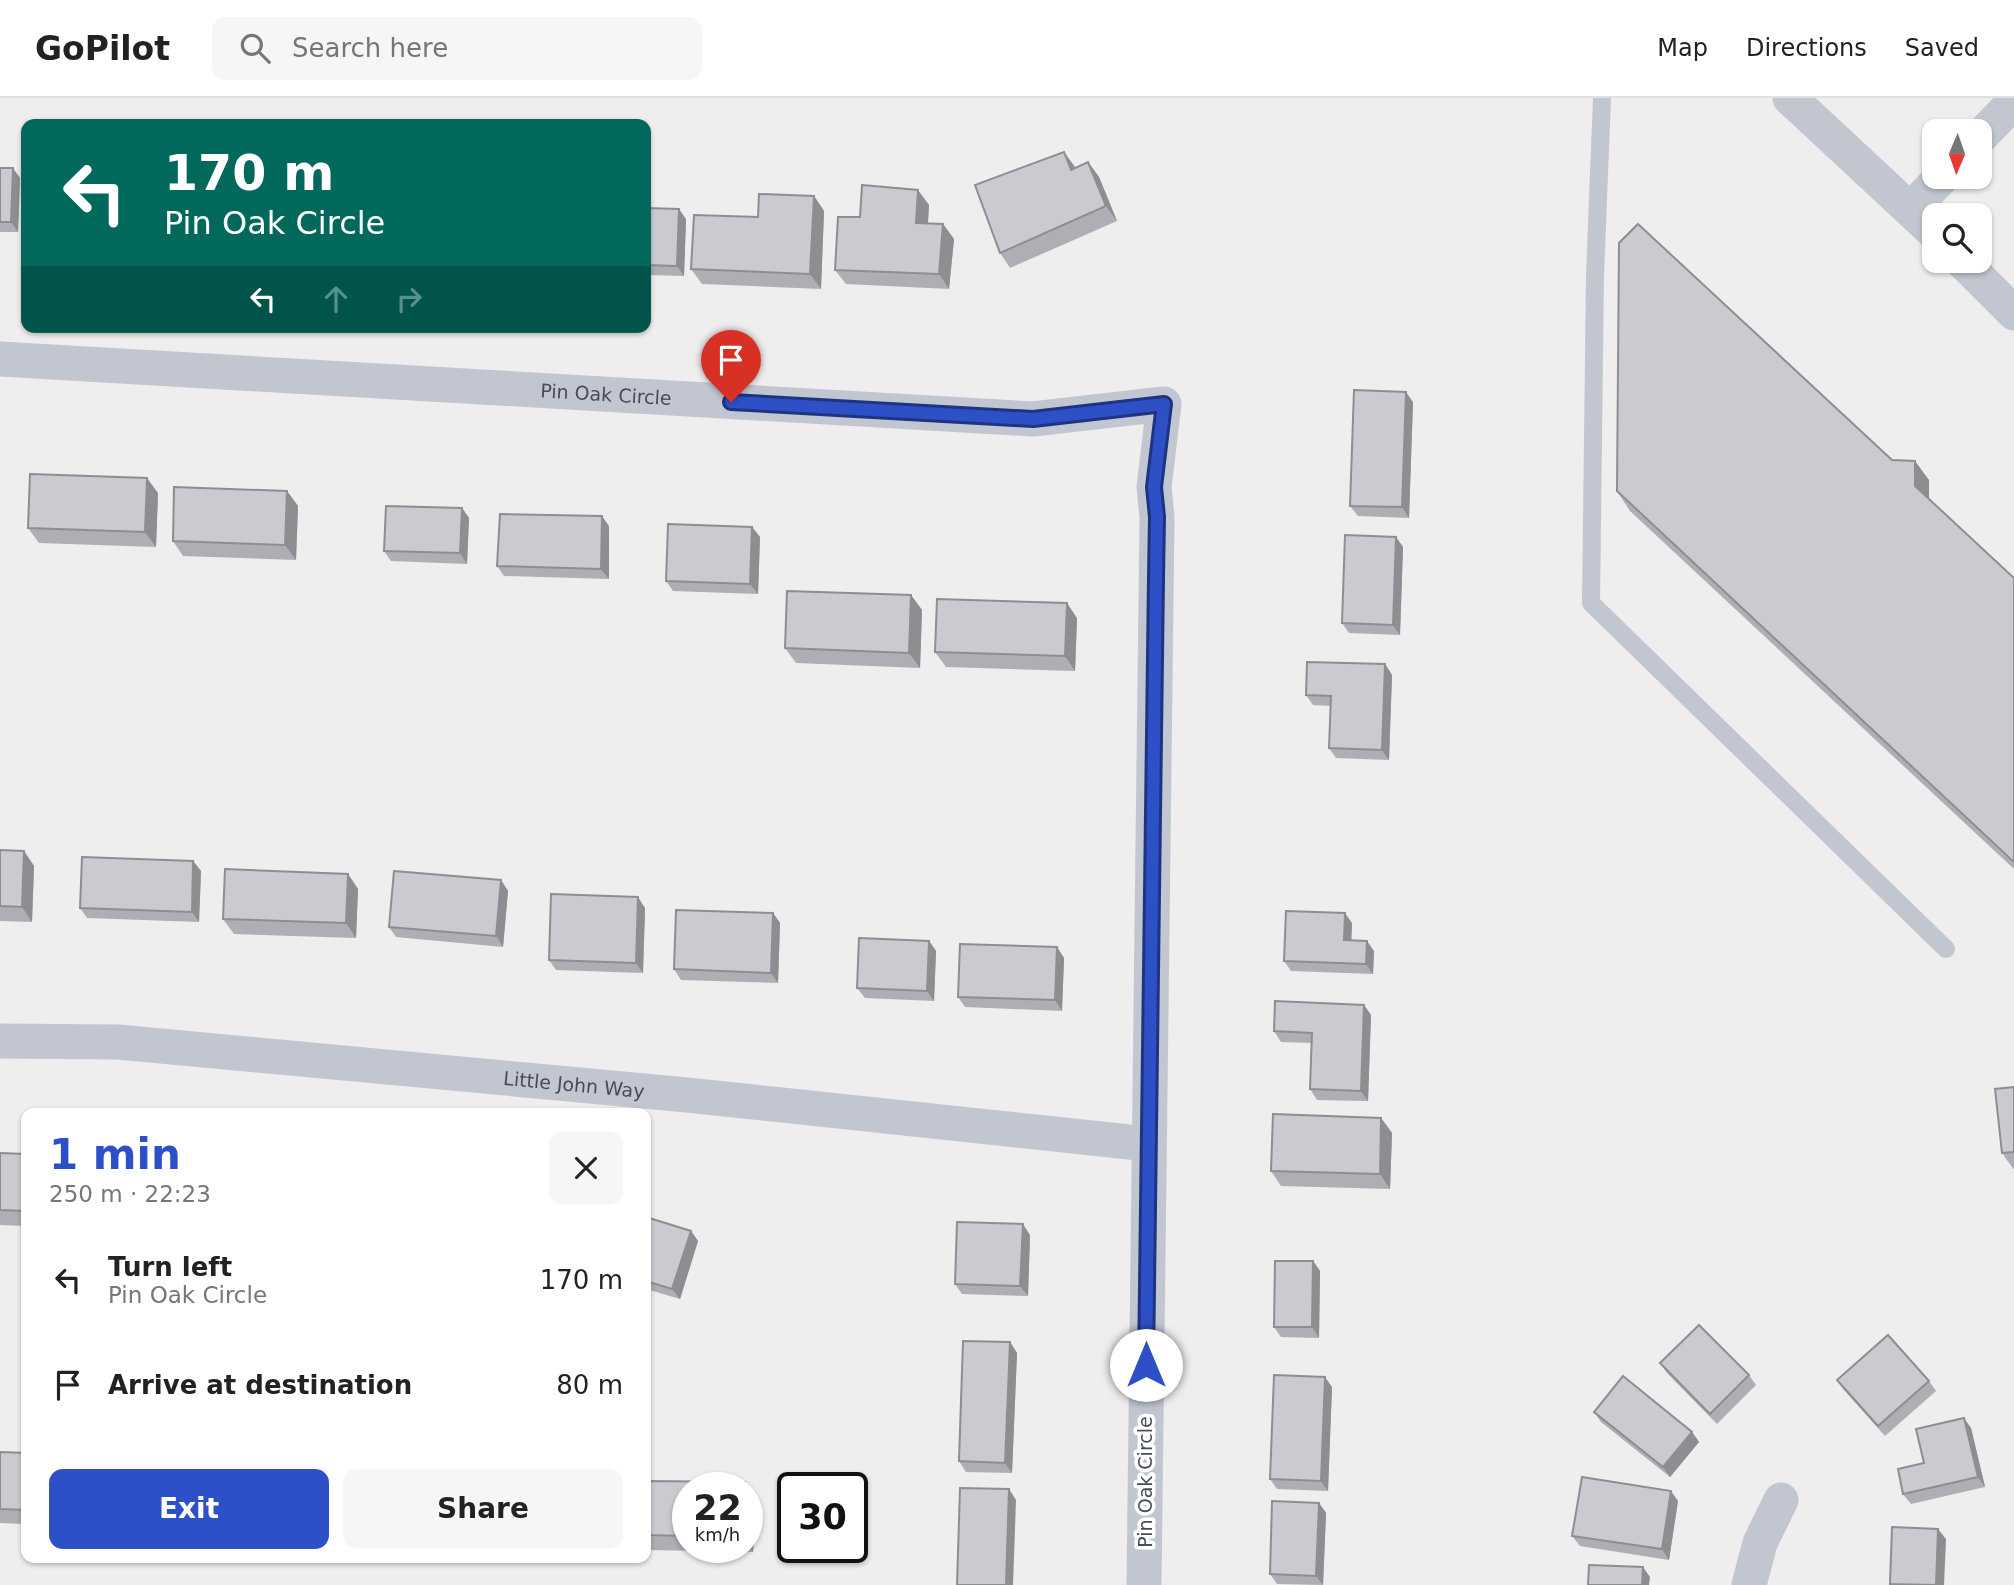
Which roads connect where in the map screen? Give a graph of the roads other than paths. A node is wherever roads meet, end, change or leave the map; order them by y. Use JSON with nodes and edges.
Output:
{"nodes":[{"id":1,"x":1602,"y":98,"type":"edge"},
{"id":2,"x":1790,"y":98,"type":"edge"},
{"id":3,"x":2014,"y":102,"type":"edge"},
{"id":4,"x":1992,"y":125,"type":"edge"},
{"id":5,"x":1922,"y":220,"type":"edge"},
{"id":6,"x":1974,"y":273,"type":"edge"},
{"id":7,"x":2014,"y":313,"type":"edge"},
{"id":8,"x":0,"y":359,"type":"edge"},
{"id":9,"x":1946,"y":949,"type":"dead end"},
{"id":10,"x":0,"y":1041,"type":"edge"},
{"id":11,"x":1148,"y":1144,"type":"junction"},
{"id":12,"x":1781,"y":1500,"type":"dead end"},
{"id":13,"x":1144,"y":1585,"type":"edge"},
{"id":14,"x":1749,"y":1585,"type":"edge"}],
"edges":[{"from":1,"to":9,"type":"lane"},
{"from":2,"to":5,"type":"street"},
{"from":3,"to":4,"type":"street"},
{"from":6,"to":7,"type":"street"},
{"from":8,"to":11,"type":"street","name":"Pin Oak Circle"},
{"from":10,"to":11,"type":"street","name":"Little John Way"},
{"from":11,"to":13,"type":"street","name":"Pin Oak Circle"},
{"from":12,"to":14,"type":"street"}]}
